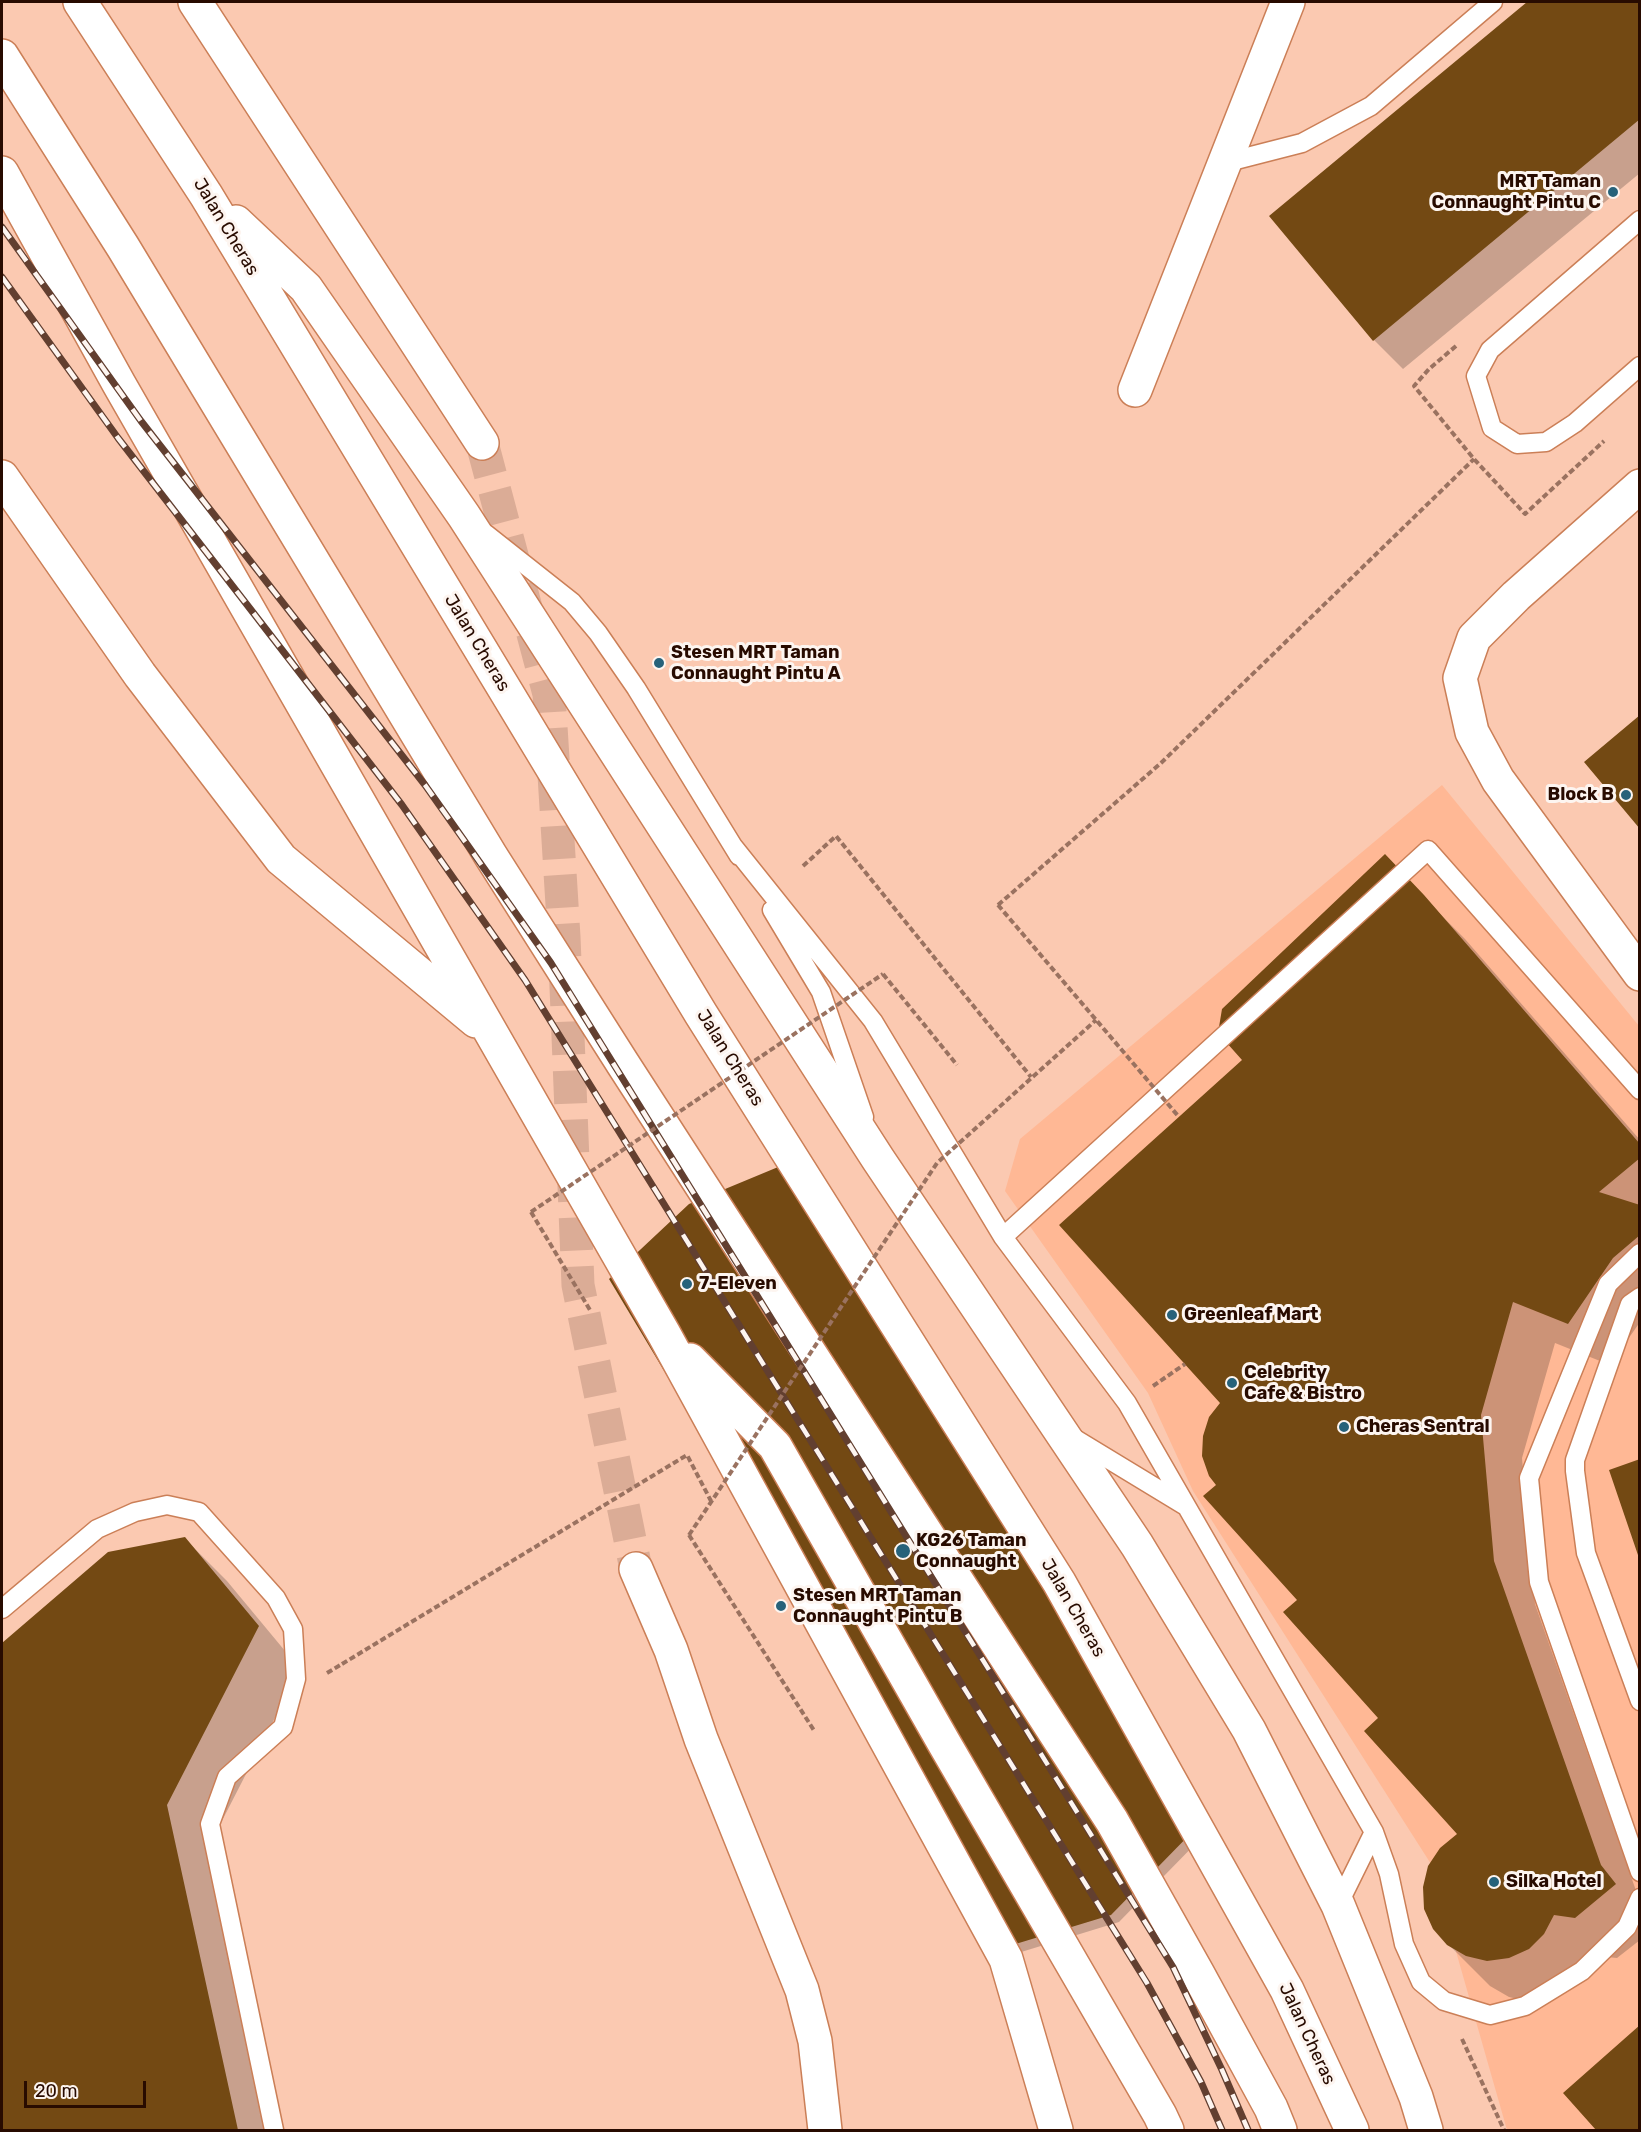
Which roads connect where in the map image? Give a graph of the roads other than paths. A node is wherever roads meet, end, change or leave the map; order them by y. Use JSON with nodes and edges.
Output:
{"nodes":[{"id":1,"x":80,"y":2,"type":"edge"},
{"id":2,"x":195,"y":2,"type":"edge"},
{"id":3,"x":1288,"y":2,"type":"edge"},
{"id":4,"x":1493,"y":2,"type":"edge"},
{"id":5,"x":2,"y":56,"type":"edge"},
{"id":6,"x":1224,"y":163,"type":"junction"},
{"id":7,"x":2,"y":173,"type":"edge"},
{"id":8,"x":206,"y":195,"type":"junction"},
{"id":9,"x":1640,"y":220,"type":"edge"},
{"id":10,"x":1640,"y":366,"type":"edge"},
{"id":11,"x":1135,"y":390,"type":"dead end"},
{"id":12,"x":482,"y":443,"type":"tunnel mouth"},
{"id":13,"x":2,"y":477,"type":"edge"},
{"id":14,"x":1640,"y":486,"type":"edge"},
{"id":15,"x":464,"y":516,"type":"junction"},
{"id":16,"x":733,"y":846,"type":"junction"},
{"id":17,"x":1640,"y":974,"type":"edge"},
{"id":18,"x":492,"y":1035,"type":"junction"},
{"id":19,"x":1640,"y":1090,"type":"edge"},
{"id":20,"x":878,"y":1159,"type":"junction"},
{"id":21,"x":1002,"y":1237,"type":"junction"},
{"id":22,"x":1640,"y":1253,"type":"edge"},
{"id":23,"x":1640,"y":1297,"type":"edge"},
{"id":24,"x":664,"y":1334,"type":"junction"},
{"id":25,"x":1060,"y":1429,"type":"junction"},
{"id":26,"x":1187,"y":1507,"type":"junction"},
{"id":27,"x":636,"y":1569,"type":"tunnel mouth"},
{"id":28,"x":2,"y":1610,"type":"edge"},
{"id":29,"x":1640,"y":1701,"type":"edge"},
{"id":30,"x":1374,"y":1832,"type":"junction"},
{"id":31,"x":1640,"y":1872,"type":"edge"},
{"id":32,"x":1640,"y":1898,"type":"edge"},
{"id":33,"x":1338,"y":1905,"type":"junction"},
{"id":34,"x":1416,"y":2097,"type":"junction"},
{"id":35,"x":274,"y":2130,"type":"edge"},
{"id":36,"x":825,"y":2130,"type":"edge"},
{"id":37,"x":1056,"y":2130,"type":"edge"},
{"id":38,"x":1167,"y":2130,"type":"edge"},
{"id":39,"x":1280,"y":2130,"type":"edge"},
{"id":40,"x":1352,"y":2130,"type":"edge"},
{"id":41,"x":1426,"y":2130,"type":"edge"},
{"id":42,"x":1434,"y":2130,"type":"edge"}],
"edges":[{"from":1,"to":8,"type":"main road","name":"Jalan Cheras"},
{"from":2,"to":12,"type":"main road"},
{"from":3,"to":6,"type":"main road"},
{"from":4,"to":6,"type":"lane"},
{"from":5,"to":39,"type":"main road"},
{"from":6,"to":11,"type":"main road"},
{"from":7,"to":18,"type":"main road"},
{"from":8,"to":15,"type":"main road"},
{"from":8,"to":40,"type":"main road","name":"Jalan Cheras"},
{"from":9,"to":10,"type":"lane"},
{"from":13,"to":18,"type":"main road"},
{"from":14,"to":17,"type":"main road"},
{"from":15,"to":16,"type":"lane"},
{"from":15,"to":20,"type":"main road"},
{"from":16,"to":20,"type":"lane"},
{"from":16,"to":21,"type":"lane"},
{"from":18,"to":24,"type":"main road"},
{"from":19,"to":21,"type":"lane"},
{"from":20,"to":25,"type":"main road"},
{"from":21,"to":26,"type":"lane"},
{"from":22,"to":31,"type":"lane"},
{"from":23,"to":29,"type":"lane"},
{"from":24,"to":37,"type":"main road"},
{"from":24,"to":38,"type":"main road"},
{"from":25,"to":26,"type":"lane"},
{"from":25,"to":33,"type":"main road"},
{"from":26,"to":30,"type":"lane"},
{"from":27,"to":36,"type":"main road"},
{"from":28,"to":35,"type":"lane"},
{"from":30,"to":32,"type":"lane"},
{"from":30,"to":33,"type":"lane"},
{"from":33,"to":34,"type":"main road"},
{"from":34,"to":41,"type":"main road"},
{"from":34,"to":42,"type":"main road"}]}
